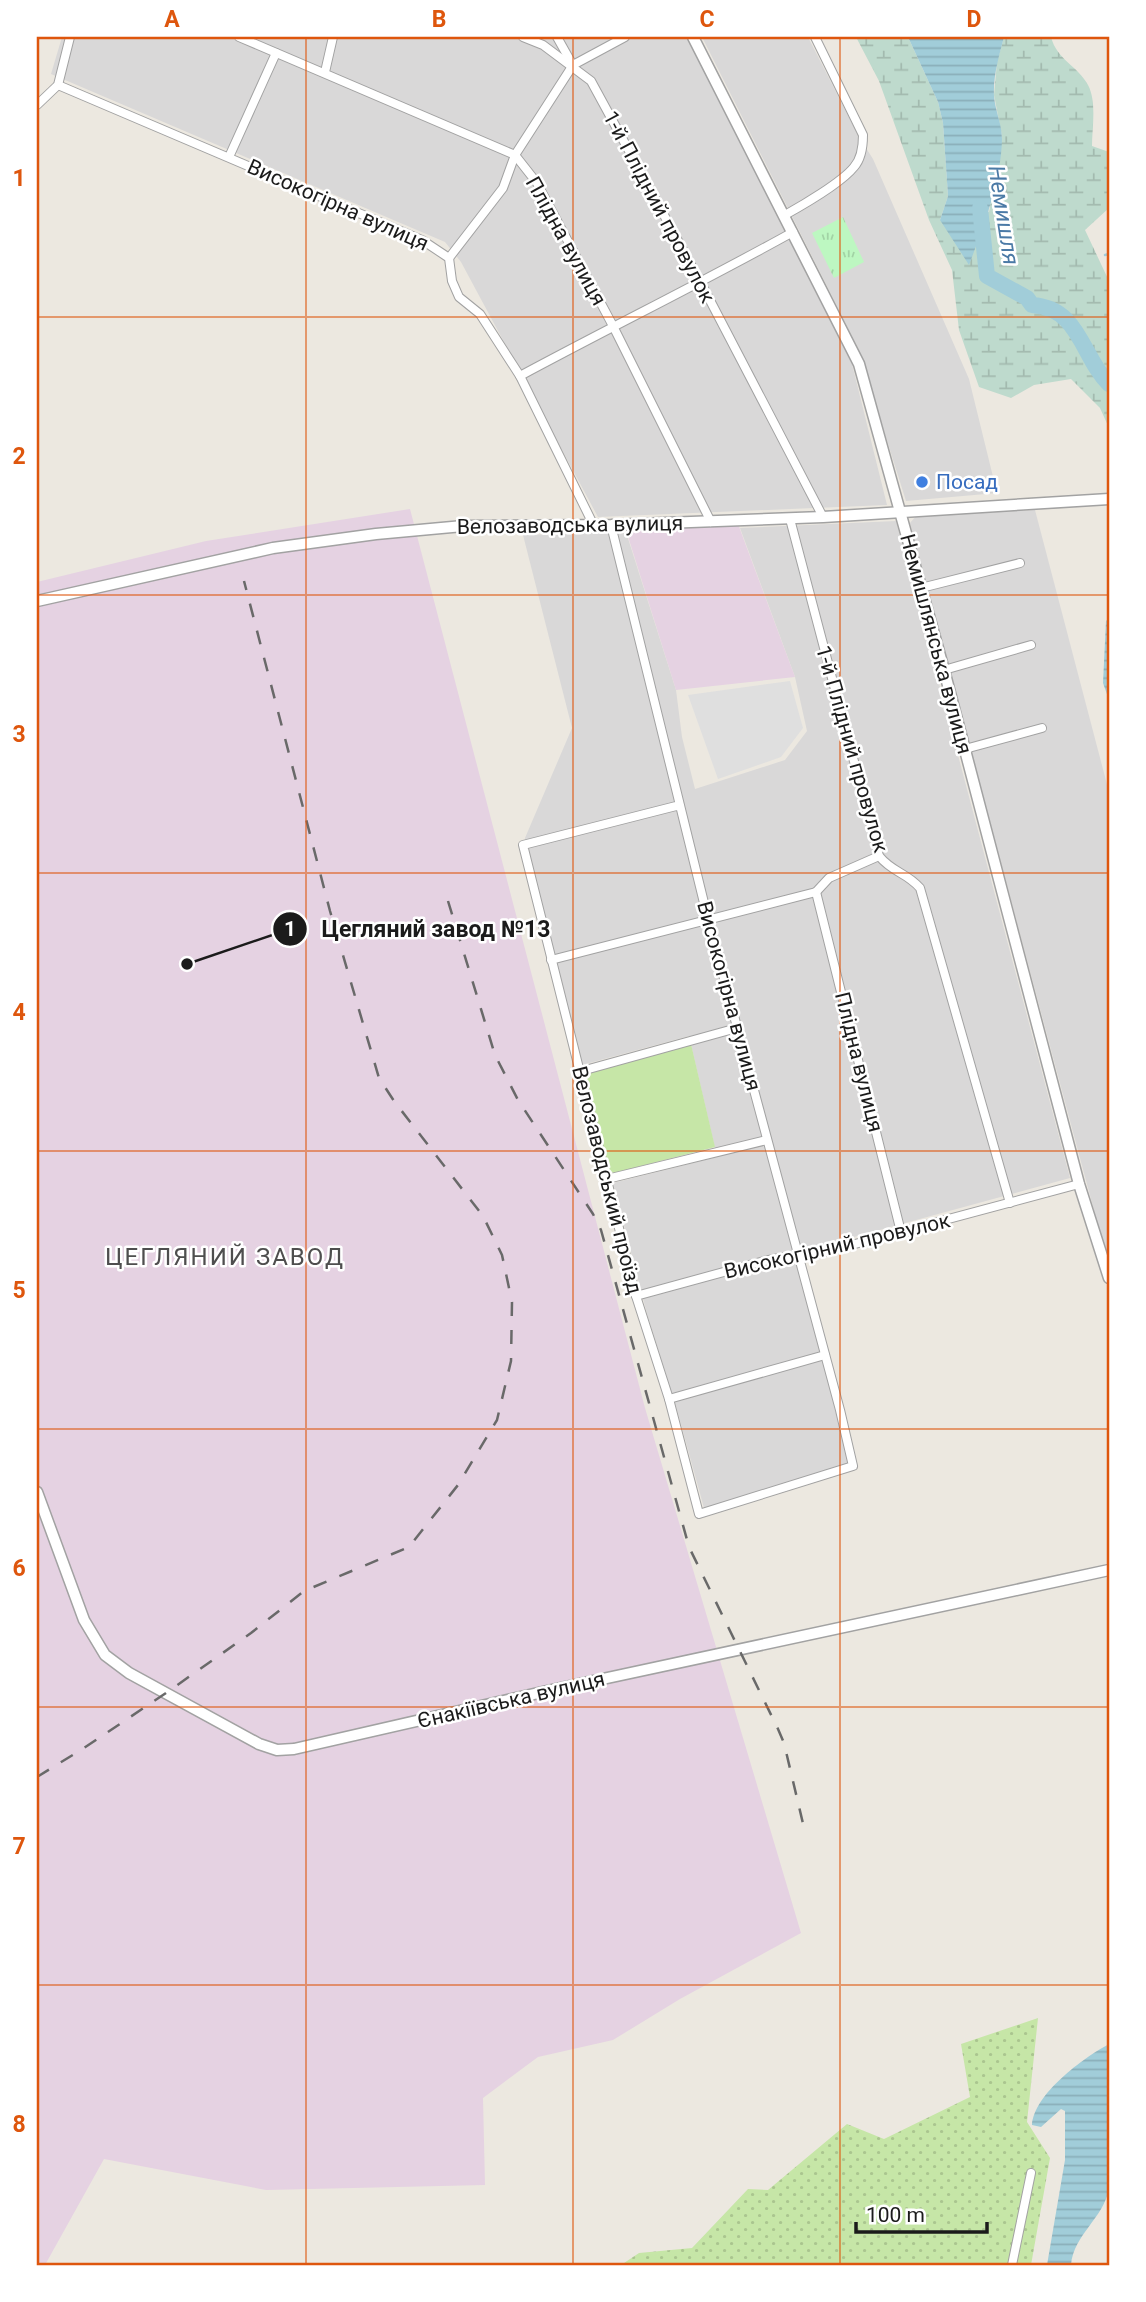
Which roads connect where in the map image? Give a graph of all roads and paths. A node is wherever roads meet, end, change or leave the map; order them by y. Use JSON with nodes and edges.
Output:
{"nodes":[{"id":1,"x":70,"y":37,"type":"edge"},
{"id":2,"x":239,"y":37,"type":"edge"},
{"id":3,"x":333,"y":37,"type":"edge"},
{"id":4,"x":523,"y":37,"type":"edge"},
{"id":5,"x":557,"y":37,"type":"edge"},
{"id":6,"x":625,"y":37,"type":"edge"},
{"id":7,"x":692,"y":37,"type":"edge"},
{"id":8,"x":815,"y":37,"type":"edge"},
{"id":9,"x":276,"y":53,"type":"junction"},
{"id":10,"x":573,"y":65,"type":"junction"},
{"id":11,"x":325,"y":72,"type":"junction"},
{"id":12,"x":58,"y":85,"type":"junction"},
{"id":13,"x":37,"y":105,"type":"edge"},
{"id":14,"x":515,"y":155,"type":"junction"},
{"id":15,"x":229,"y":157,"type":"junction"},
{"id":16,"x":785,"y":215,"type":"junction"},
{"id":17,"x":793,"y":232,"type":"junction"},
{"id":18,"x":449,"y":258,"type":"junction"},
{"id":19,"x":701,"y":283,"type":"junction"},
{"id":20,"x":613,"y":326,"type":"junction"},
{"id":21,"x":520,"y":376,"type":"junction"},
{"id":22,"x":1109,"y":499,"type":"edge"},
{"id":23,"x":901,"y":513,"type":"junction"},
{"id":24,"x":823,"y":517,"type":"junction"},
{"id":25,"x":790,"y":519,"type":"junction"},
{"id":26,"x":711,"y":522,"type":"junction"},
{"id":27,"x":611,"y":525,"type":"junction"},
{"id":28,"x":594,"y":526,"type":"junction"},
{"id":29,"x":1020,"y":563,"type":"dead end"},
{"id":30,"x":921,"y":588,"type":"junction"},
{"id":31,"x":37,"y":600,"type":"edge"},
{"id":32,"x":1031,"y":645,"type":"dead end"},
{"id":33,"x":944,"y":670,"type":"junction"},
{"id":34,"x":1042,"y":728,"type":"dead end"},
{"id":35,"x":965,"y":749,"type":"junction"},
{"id":36,"x":680,"y":805,"type":"junction"},
{"id":37,"x":879,"y":856,"type":"junction"},
{"id":38,"x":816,"y":892,"type":"junction"},
{"id":39,"x":708,"y":919,"type":"junction"},
{"id":40,"x":551,"y":960,"type":"junction"},
{"id":41,"x":737,"y":1028,"type":"junction"},
{"id":42,"x":578,"y":1072,"type":"junction"},
{"id":43,"x":766,"y":1140,"type":"junction"},
{"id":44,"x":607,"y":1179,"type":"junction"},
{"id":45,"x":1079,"y":1184,"type":"junction"},
{"id":46,"x":1010,"y":1203,"type":"junction"},
{"id":47,"x":901,"y":1233,"type":"junction"},
{"id":48,"x":799,"y":1259,"type":"junction"},
{"id":49,"x":1109,"y":1278,"type":"edge"},
{"id":50,"x":636,"y":1296,"type":"junction"},
{"id":51,"x":825,"y":1355,"type":"junction"},
{"id":52,"x":669,"y":1399,"type":"junction"},
{"id":53,"x":37,"y":1493,"type":"edge"},
{"id":54,"x":699,"y":1514,"type":"joint"},
{"id":55,"x":1109,"y":1570,"type":"edge"},
{"id":56,"x":1031,"y":2173,"type":"dead end"},
{"id":57,"x":1012,"y":2265,"type":"edge"}],
"edges":[{"from":1,"to":12,"type":"street"},
{"from":2,"to":9,"type":"street","name":"Плідна вулиця"},
{"from":3,"to":11,"type":"street"},
{"from":4,"to":10,"type":"street","name":"1-й Плідний провулок"},
{"from":5,"to":10,"type":"street"},
{"from":6,"to":10,"type":"street"},
{"from":7,"to":16,"type":"street","name":"Немишлянська вулиця"},
{"from":8,"to":16,"type":"street"},
{"from":9,"to":11,"type":"street","name":"Плідна вулиця"},
{"from":9,"to":15,"type":"street"},
{"from":10,"to":14,"type":"street"},
{"from":10,"to":19,"type":"street","name":"1-й Плідний провулок"},
{"from":11,"to":14,"type":"street","name":"Плідна вулиця"},
{"from":12,"to":13,"type":"street"},
{"from":12,"to":15,"type":"street","name":"Високогірна вулиця"},
{"from":14,"to":18,"type":"street"},
{"from":14,"to":20,"type":"street","name":"Плідна вулиця"},
{"from":15,"to":18,"type":"street","name":"Високогірна вулиця"},
{"from":16,"to":17,"type":"street","name":"Немишлянська вулиця"},
{"from":17,"to":19,"type":"street"},
{"from":17,"to":23,"type":"street","name":"Немишлянська вулиця"},
{"from":18,"to":21,"type":"street","name":"Високогірна вулиця"},
{"from":19,"to":20,"type":"street"},
{"from":19,"to":24,"type":"street","name":"1-й Плідний провулок"},
{"from":20,"to":21,"type":"street"},
{"from":20,"to":26,"type":"street","name":"Плідна вулиця"},
{"from":21,"to":28,"type":"street","name":"Високогірна вулиця"},
{"from":22,"to":23,"type":"street","name":"Велозаводська вулиця"},
{"from":23,"to":24,"type":"street","name":"Велозаводська вулиця"},
{"from":23,"to":30,"type":"street","name":"Немишлянська вулиця"},
{"from":24,"to":25,"type":"street","name":"Велозаводська вулиця"},
{"from":25,"to":26,"type":"street","name":"Велозаводська вулиця"},
{"from":25,"to":37,"type":"street","name":"1-й Плідний провулок"},
{"from":26,"to":27,"type":"street","name":"Велозаводська вулиця"},
{"from":27,"to":28,"type":"street","name":"Велозаводська вулиця"},
{"from":27,"to":36,"type":"street","name":"Високогірна вулиця"},
{"from":28,"to":31,"type":"street","name":"Велозаводська вулиця"},
{"from":29,"to":30,"type":"street"},
{"from":30,"to":33,"type":"street","name":"Немишлянська вулиця"},
{"from":32,"to":33,"type":"street"},
{"from":33,"to":35,"type":"street","name":"Немишлянська вулиця"},
{"from":34,"to":35,"type":"street"},
{"from":35,"to":45,"type":"street","name":"Немишлянська вулиця"},
{"from":36,"to":39,"type":"street","name":"Високогірна вулиця"},
{"from":36,"to":40,"type":"street","name":"Велозаводський проїзд"},
{"from":37,"to":38,"type":"street"},
{"from":37,"to":46,"type":"street","name":"1-й Плідний провулок"},
{"from":38,"to":39,"type":"street"},
{"from":38,"to":47,"type":"street","name":"Плідна вулиця"},
{"from":39,"to":40,"type":"street"},
{"from":39,"to":41,"type":"street","name":"Високогірна вулиця"},
{"from":40,"to":42,"type":"street","name":"Велозаводський проїзд"},
{"from":41,"to":42,"type":"street"},
{"from":41,"to":43,"type":"street","name":"Високогірна вулиця"},
{"from":42,"to":44,"type":"street","name":"Велозаводський проїзд"},
{"from":43,"to":44,"type":"street"},
{"from":43,"to":48,"type":"street","name":"Високогірна вулиця"},
{"from":44,"to":50,"type":"street","name":"Велозаводський проїзд"},
{"from":45,"to":46,"type":"street","name":"Високогірний провулок"},
{"from":45,"to":49,"type":"street","name":"Немишлянська вулиця"},
{"from":46,"to":47,"type":"street","name":"Високогірний провулок"},
{"from":47,"to":48,"type":"street","name":"Високогірний провулок"},
{"from":48,"to":50,"type":"street","name":"Високогірний провулок"},
{"from":48,"to":51,"type":"street","name":"Високогірна вулиця"},
{"from":50,"to":52,"type":"street","name":"Велозаводський проїзд"},
{"from":51,"to":52,"type":"street"},
{"from":51,"to":54,"type":"street","name":"Високогірна вулиця"},
{"from":52,"to":54,"type":"street","name":"Велозаводський проїзд"},
{"from":53,"to":55,"type":"street","name":"Єнакіївська вулиця"},
{"from":56,"to":57,"type":"street"}]}
